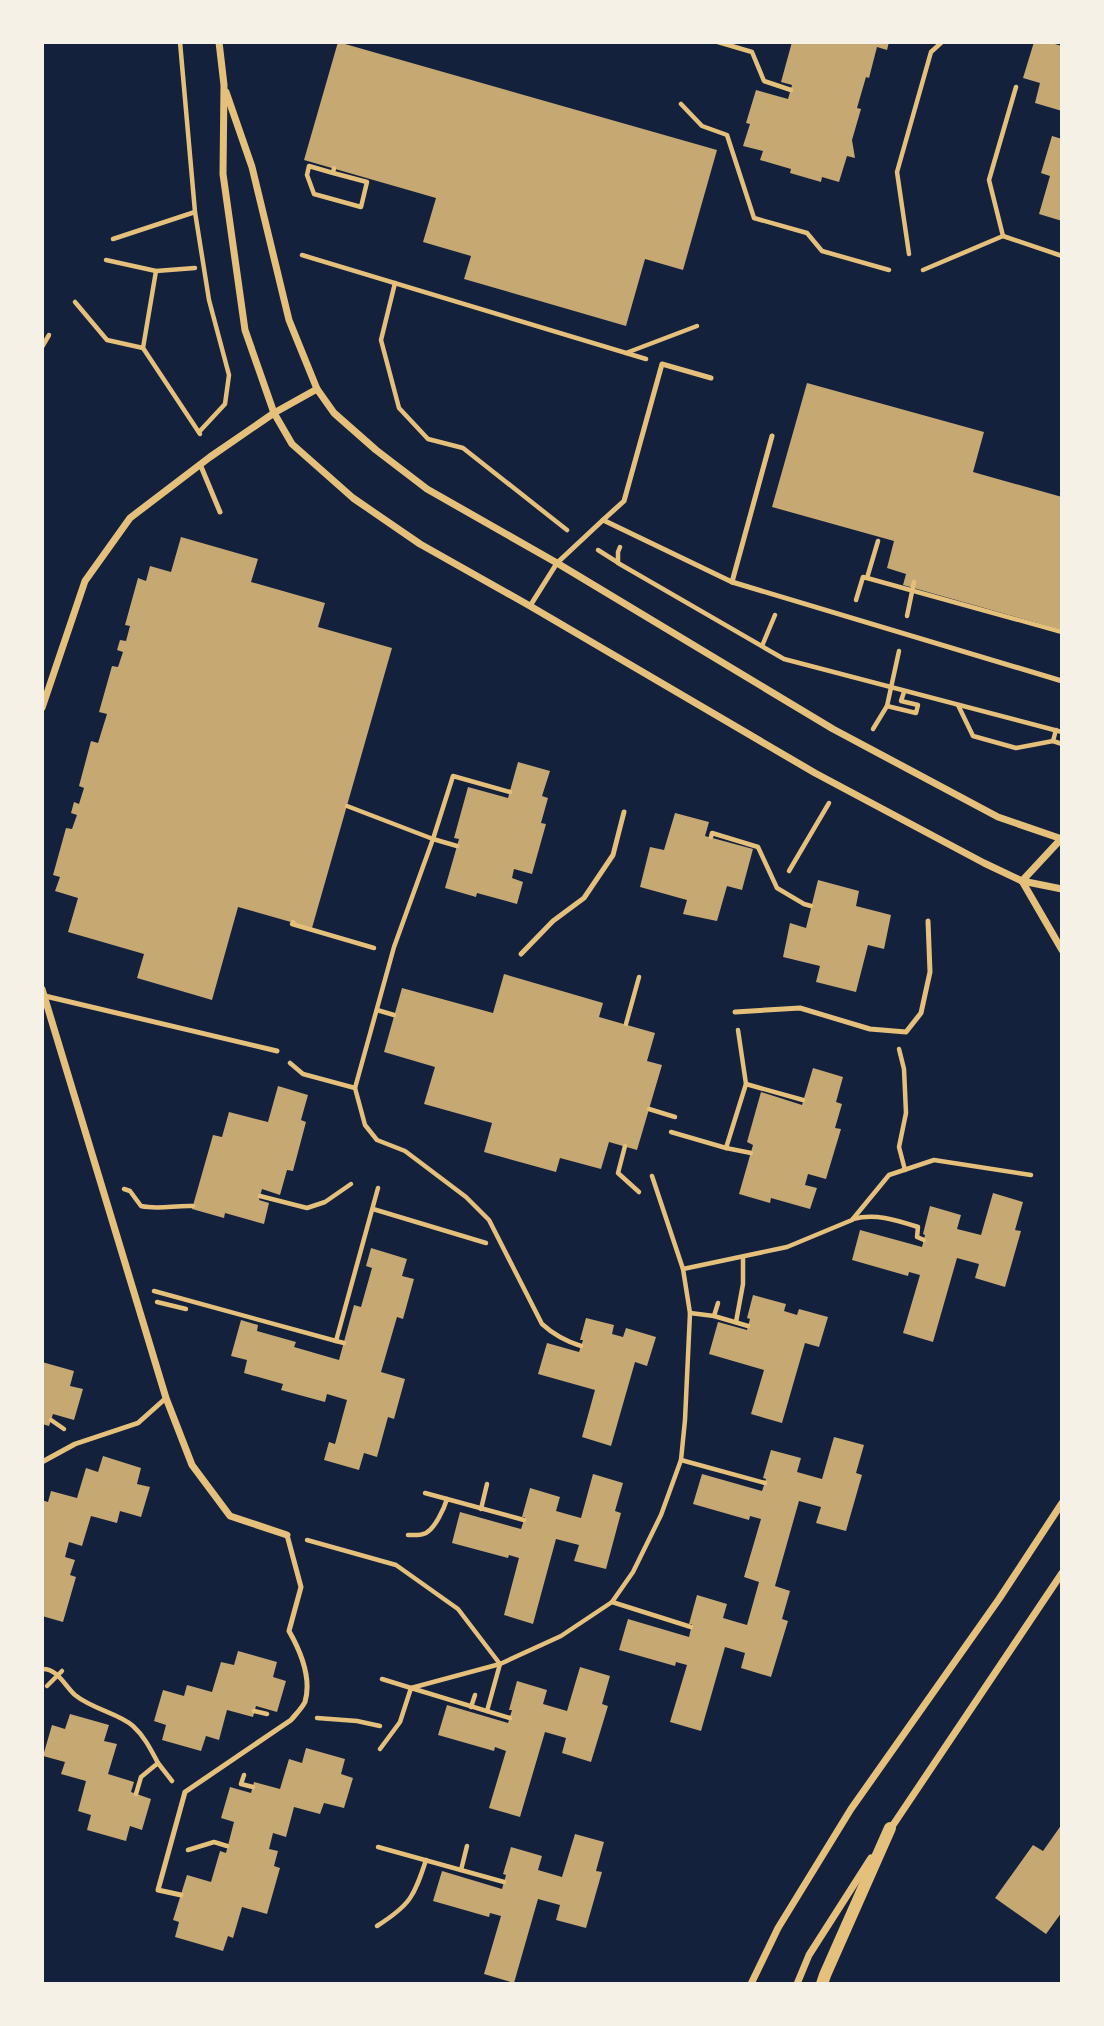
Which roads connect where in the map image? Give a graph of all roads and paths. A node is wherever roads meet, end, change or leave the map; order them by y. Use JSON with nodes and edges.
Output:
{"nodes":[{"id":1,"x":180,"y":42,"type":"edge"},
{"id":2,"x":219,"y":42,"type":"edge"},
{"id":3,"x":718,"y":42,"type":"edge"},
{"id":4,"x":942,"y":42,"type":"edge"},
{"id":5,"x":224,"y":85,"type":"junction"},
{"id":6,"x":1016,"y":87,"type":"dead end"},
{"id":7,"x":791,"y":90,"type":"dead end"},
{"id":8,"x":681,"y":104,"type":"dead end"},
{"id":9,"x":334,"y":171,"type":"joint"},
{"id":10,"x":195,"y":212,"type":"junction"},
{"id":11,"x":1003,"y":236,"type":"junction"},
{"id":12,"x":113,"y":239,"type":"dead end"},
{"id":13,"x":909,"y":254,"type":"dead end"},
{"id":14,"x":302,"y":255,"type":"dead end"},
{"id":15,"x":1062,"y":256,"type":"edge"},
{"id":16,"x":106,"y":260,"type":"dead end"},
{"id":17,"x":195,"y":268,"type":"dead end"},
{"id":18,"x":889,"y":270,"type":"dead end"},
{"id":19,"x":923,"y":270,"type":"dead end"},
{"id":20,"x":156,"y":271,"type":"junction"},
{"id":21,"x":395,"y":283,"type":"junction"},
{"id":22,"x":75,"y":302,"type":"dead end"},
{"id":23,"x":697,"y":326,"type":"dead end"},
{"id":24,"x":49,"y":335,"type":"dead end"},
{"id":25,"x":42,"y":347,"type":"edge"},
{"id":26,"x":143,"y":348,"type":"junction"},
{"id":27,"x":626,"y":353,"type":"junction"},
{"id":28,"x":662,"y":364,"type":"junction"},
{"id":29,"x":711,"y":377,"type":"dead end"},
{"id":30,"x":317,"y":389,"type":"junction"},
{"id":31,"x":274,"y":413,"type":"junction"},
{"id":32,"x":199,"y":432,"type":"junction"},
{"id":33,"x":772,"y":436,"type":"dead end"},
{"id":34,"x":210,"y":457,"type":"junction"},
{"id":35,"x":200,"y":464,"type":"junction"},
{"id":36,"x":220,"y":512,"type":"dead end"},
{"id":37,"x":603,"y":520,"type":"junction"},
{"id":38,"x":628,"y":532,"type":"junction"},
{"id":39,"x":581,"y":540,"type":"junction"},
{"id":40,"x":878,"y":541,"type":"dead end"},
{"id":41,"x":557,"y":563,"type":"junction"},
{"id":42,"x":618,"y":563,"type":"junction"},
{"id":43,"x":732,"y":582,"type":"junction"},
{"id":44,"x":530,"y":606,"type":"junction"},
{"id":45,"x":771,"y":623,"type":"dead end"},
{"id":46,"x":1062,"y":632,"type":"edge"},
{"id":47,"x":762,"y":646,"type":"junction"},
{"id":48,"x":1062,"y":681,"type":"edge"},
{"id":49,"x":904,"y":692,"type":"junction"},
{"id":50,"x":957,"y":704,"type":"junction"},
{"id":51,"x":887,"y":705,"type":"dead end"},
{"id":52,"x":42,"y":708,"type":"edge"},
{"id":53,"x":1059,"y":731,"type":"edge"},
{"id":54,"x":1053,"y":741,"type":"junction"},
{"id":55,"x":1062,"y":744,"type":"edge"},
{"id":56,"x":510,"y":792,"type":"dead end"},
{"id":57,"x":347,"y":806,"type":"dead end"},
{"id":58,"x":624,"y":812,"type":"dead end"},
{"id":59,"x":711,"y":837,"type":"dead end"},
{"id":60,"x":433,"y":839,"type":"junction"},
{"id":61,"x":1062,"y":839,"type":"edge"},
{"id":62,"x":457,"y":846,"type":"dead end"},
{"id":63,"x":1022,"y":881,"type":"junction"},
{"id":64,"x":1062,"y":889,"type":"edge"},
{"id":65,"x":811,"y":906,"type":"dead end"},
{"id":66,"x":928,"y":921,"type":"dead end"},
{"id":67,"x":293,"y":922,"type":"dead end"},
{"id":68,"x":374,"y":948,"type":"dead end"},
{"id":69,"x":1062,"y":950,"type":"edge"},
{"id":70,"x":521,"y":954,"type":"dead end"},
{"id":71,"x":639,"y":977,"type":"dead end"},
{"id":72,"x":43,"y":992,"type":"edge"},
{"id":73,"x":377,"y":1010,"type":"junction"},
{"id":74,"x":735,"y":1012,"type":"joint"},
{"id":75,"x":394,"y":1015,"type":"dead end"},
{"id":76,"x":626,"y":1024,"type":"dead end"},
{"id":77,"x":889,"y":1031,"type":"junction"},
{"id":78,"x":276,"y":1051,"type":"joint"},
{"id":79,"x":746,"y":1084,"type":"junction"},
{"id":80,"x":355,"y":1088,"type":"junction"},
{"id":81,"x":803,"y":1100,"type":"dead end"},
{"id":82,"x":649,"y":1109,"type":"dead end"},
{"id":83,"x":676,"y":1117,"type":"dead end"},
{"id":84,"x":671,"y":1132,"type":"dead end"},
{"id":85,"x":625,"y":1146,"type":"dead end"},
{"id":86,"x":726,"y":1148,"type":"junction"},
{"id":87,"x":751,"y":1153,"type":"dead end"},
{"id":88,"x":905,"y":1170,"type":"junction"},
{"id":89,"x":1031,"y":1175,"type":"dead end"},
{"id":90,"x":652,"y":1176,"type":"dead end"},
{"id":91,"x":351,"y":1184,"type":"dead end"},
{"id":92,"x":378,"y":1188,"type":"dead end"},
{"id":93,"x":103,"y":1192,"type":"junction"},
{"id":94,"x":639,"y":1192,"type":"dead end"},
{"id":95,"x":260,"y":1196,"type":"dead end"},
{"id":96,"x":193,"y":1206,"type":"dead end"},
{"id":97,"x":373,"y":1209,"type":"junction"},
{"id":98,"x":852,"y":1220,"type":"junction"},
{"id":99,"x":924,"y":1240,"type":"dead end"},
{"id":100,"x":486,"y":1242,"type":"dead end"},
{"id":101,"x":743,"y":1257,"type":"junction"},
{"id":102,"x":683,"y":1269,"type":"junction"},
{"id":103,"x":132,"y":1289,"type":"junction"},
{"id":104,"x":718,"y":1303,"type":"dead end"},
{"id":105,"x":690,"y":1313,"type":"junction"},
{"id":106,"x":714,"y":1316,"type":"junction"},
{"id":107,"x":736,"y":1322,"type":"junction"},
{"id":108,"x":748,"y":1326,"type":"dead end"},
{"id":109,"x":336,"y":1340,"type":"junction"},
{"id":110,"x":344,"y":1343,"type":"dead end"},
{"id":111,"x":581,"y":1346,"type":"dead end"},
{"id":112,"x":166,"y":1398,"type":"junction"},
{"id":113,"x":51,"y":1420,"type":"dead end"},
{"id":114,"x":62,"y":1427,"type":"dead end"},
{"id":115,"x":681,"y":1460,"type":"junction"},
{"id":116,"x":42,"y":1462,"type":"edge"},
{"id":117,"x":765,"y":1483,"type":"dead end"},
{"id":118,"x":488,"y":1484,"type":"dead end"},
{"id":119,"x":425,"y":1493,"type":"dead end"},
{"id":120,"x":447,"y":1499,"type":"junction"},
{"id":121,"x":1062,"y":1503,"type":"edge"},
{"id":122,"x":481,"y":1509,"type":"junction"},
{"id":123,"x":524,"y":1520,"type":"dead end"},
{"id":124,"x":287,"y":1535,"type":"junction"},
{"id":125,"x":408,"y":1535,"type":"dead end"},
{"id":126,"x":1062,"y":1573,"type":"edge"},
{"id":127,"x":612,"y":1601,"type":"junction"},
{"id":128,"x":691,"y":1627,"type":"dead end"},
{"id":129,"x":500,"y":1664,"type":"junction"},
{"id":130,"x":42,"y":1669,"type":"edge"},
{"id":131,"x":60,"y":1673,"type":"junction"},
{"id":132,"x":382,"y":1679,"type":"dead end"},
{"id":133,"x":47,"y":1686,"type":"dead end"},
{"id":134,"x":411,"y":1688,"type":"junction"},
{"id":135,"x":475,"y":1695,"type":"dead end"},
{"id":136,"x":471,"y":1707,"type":"junction"},
{"id":137,"x":487,"y":1711,"type":"junction"},
{"id":138,"x":322,"y":1718,"type":"dead end"},
{"id":139,"x":510,"y":1718,"type":"dead end"},
{"id":140,"x":380,"y":1726,"type":"dead end"},
{"id":141,"x":380,"y":1749,"type":"dead end"},
{"id":142,"x":158,"y":1763,"type":"junction"},
{"id":143,"x":241,"y":1784,"type":"dead end"},
{"id":144,"x":253,"y":1787,"type":"dead end"},
{"id":145,"x":185,"y":1792,"type":"junction"},
{"id":146,"x":136,"y":1794,"type":"dead end"},
{"id":147,"x":890,"y":1828,"type":"junction"},
{"id":148,"x":228,"y":1846,"type":"dead end"},
{"id":149,"x":467,"y":1846,"type":"dead end"},
{"id":150,"x":377,"y":1847,"type":"dead end"},
{"id":151,"x":185,"y":1851,"type":"dead end"},
{"id":152,"x":426,"y":1860,"type":"junction"},
{"id":153,"x":461,"y":1870,"type":"junction"},
{"id":154,"x":504,"y":1882,"type":"dead end"},
{"id":155,"x":181,"y":1895,"type":"dead end"},
{"id":156,"x":377,"y":1926,"type":"dead end"},
{"id":157,"x":751,"y":1984,"type":"edge"},
{"id":158,"x":797,"y":1984,"type":"edge"},
{"id":159,"x":822,"y":1984,"type":"edge"}],
"edges":[{"from":1,"to":10,"type":"path"},
{"from":2,"to":5,"type":"street"},
{"from":3,"to":7,"type":"path"},
{"from":4,"to":13,"type":"path"},
{"from":5,"to":30,"type":"street"},
{"from":5,"to":31,"type":"street"},
{"from":6,"to":11,"type":"path"},
{"from":8,"to":18,"type":"path"},
{"from":9,"to":9,"type":"path"},
{"from":10,"to":12,"type":"path"},
{"from":10,"to":32,"type":"path"},
{"from":11,"to":15,"type":"path"},
{"from":11,"to":19,"type":"path"},
{"from":14,"to":21,"type":"path"},
{"from":16,"to":20,"type":"path"},
{"from":17,"to":20,"type":"path"},
{"from":20,"to":26,"type":"path"},
{"from":21,"to":27,"type":"path"},
{"from":21,"to":39,"type":"path"},
{"from":22,"to":26,"type":"path"},
{"from":23,"to":27,"type":"path"},
{"from":24,"to":25,"type":"path"},
{"from":26,"to":32,"type":"path"},
{"from":27,"to":28,"type":"path"},
{"from":28,"to":29,"type":"lane"},
{"from":28,"to":37,"type":"lane"},
{"from":30,"to":31,"type":"street"},
{"from":30,"to":41,"type":"street"},
{"from":31,"to":34,"type":"street"},
{"from":31,"to":44,"type":"street"},
{"from":32,"to":34,"type":"path"},
{"from":33,"to":43,"type":"lane"},
{"from":34,"to":35,"type":"street"},
{"from":35,"to":36,"type":"lane"},
{"from":35,"to":52,"type":"street"},
{"from":37,"to":38,"type":"lane"},
{"from":37,"to":39,"type":"lane"},
{"from":38,"to":42,"type":"path"},
{"from":38,"to":43,"type":"lane"},
{"from":39,"to":41,"type":"lane"},
{"from":39,"to":42,"type":"path"},
{"from":40,"to":46,"type":"path"},
{"from":41,"to":44,"type":"lane"},
{"from":41,"to":61,"type":"street"},
{"from":42,"to":47,"type":"path"},
{"from":43,"to":48,"type":"lane"},
{"from":44,"to":63,"type":"street"},
{"from":45,"to":47,"type":"path"},
{"from":47,"to":49,"type":"path"},
{"from":49,"to":50,"type":"path"},
{"from":49,"to":51,"type":"path"},
{"from":50,"to":53,"type":"path"},
{"from":50,"to":54,"type":"path"},
{"from":53,"to":54,"type":"path"},
{"from":54,"to":55,"type":"path"},
{"from":56,"to":60,"type":"path"},
{"from":57,"to":60,"type":"path"},
{"from":58,"to":70,"type":"lane"},
{"from":59,"to":65,"type":"path"},
{"from":60,"to":62,"type":"path"},
{"from":60,"to":73,"type":"path"},
{"from":61,"to":63,"type":"street"},
{"from":63,"to":64,"type":"street"},
{"from":63,"to":69,"type":"street"},
{"from":66,"to":77,"type":"lane"},
{"from":67,"to":68,"type":"path"},
{"from":71,"to":76,"type":"path"},
{"from":72,"to":78,"type":"lane"},
{"from":72,"to":93,"type":"street"},
{"from":73,"to":75,"type":"path"},
{"from":73,"to":80,"type":"path"},
{"from":74,"to":77,"type":"lane"},
{"from":74,"to":79,"type":"path"},
{"from":77,"to":88,"type":"path"},
{"from":78,"to":80,"type":"path"},
{"from":79,"to":81,"type":"path"},
{"from":79,"to":86,"type":"path"},
{"from":80,"to":111,"type":"path"},
{"from":82,"to":83,"type":"path"},
{"from":84,"to":86,"type":"path"},
{"from":85,"to":94,"type":"path"},
{"from":86,"to":87,"type":"path"},
{"from":88,"to":89,"type":"path"},
{"from":88,"to":98,"type":"path"},
{"from":90,"to":102,"type":"path"},
{"from":91,"to":95,"type":"path"},
{"from":92,"to":97,"type":"path"},
{"from":93,"to":96,"type":"path"},
{"from":93,"to":103,"type":"street"},
{"from":97,"to":100,"type":"path"},
{"from":97,"to":109,"type":"path"},
{"from":98,"to":99,"type":"path"},
{"from":98,"to":101,"type":"path"},
{"from":101,"to":102,"type":"path"},
{"from":101,"to":107,"type":"path"},
{"from":102,"to":105,"type":"path"},
{"from":103,"to":109,"type":"path"},
{"from":103,"to":112,"type":"street"},
{"from":104,"to":106,"type":"path"},
{"from":105,"to":106,"type":"path"},
{"from":105,"to":115,"type":"path"},
{"from":106,"to":107,"type":"path"},
{"from":107,"to":108,"type":"path"},
{"from":109,"to":110,"type":"path"},
{"from":112,"to":116,"type":"lane"},
{"from":112,"to":124,"type":"street"},
{"from":113,"to":114,"type":"path"},
{"from":115,"to":117,"type":"path"},
{"from":115,"to":127,"type":"path"},
{"from":118,"to":122,"type":"path"},
{"from":119,"to":120,"type":"path"},
{"from":120,"to":122,"type":"path"},
{"from":120,"to":125,"type":"path"},
{"from":121,"to":157,"type":"street"},
{"from":122,"to":123,"type":"path"},
{"from":124,"to":129,"type":"path"},
{"from":124,"to":145,"type":"lane"},
{"from":126,"to":147,"type":"street"},
{"from":127,"to":128,"type":"path"},
{"from":127,"to":129,"type":"path"},
{"from":129,"to":134,"type":"path"},
{"from":129,"to":137,"type":"path"},
{"from":130,"to":131,"type":"path"},
{"from":131,"to":133,"type":"path"},
{"from":131,"to":142,"type":"path"},
{"from":132,"to":134,"type":"path"},
{"from":134,"to":136,"type":"path"},
{"from":134,"to":141,"type":"path"},
{"from":135,"to":136,"type":"path"},
{"from":136,"to":137,"type":"path"},
{"from":137,"to":139,"type":"path"},
{"from":138,"to":140,"type":"path"},
{"from":142,"to":145,"type":"path"},
{"from":142,"to":146,"type":"path"},
{"from":143,"to":144,"type":"path"},
{"from":145,"to":155,"type":"lane"},
{"from":147,"to":158,"type":"street"},
{"from":147,"to":159,"type":"street"},
{"from":148,"to":151,"type":"path"},
{"from":149,"to":153,"type":"path"},
{"from":150,"to":152,"type":"path"},
{"from":152,"to":153,"type":"path"},
{"from":152,"to":156,"type":"path"},
{"from":153,"to":154,"type":"path"}]}
